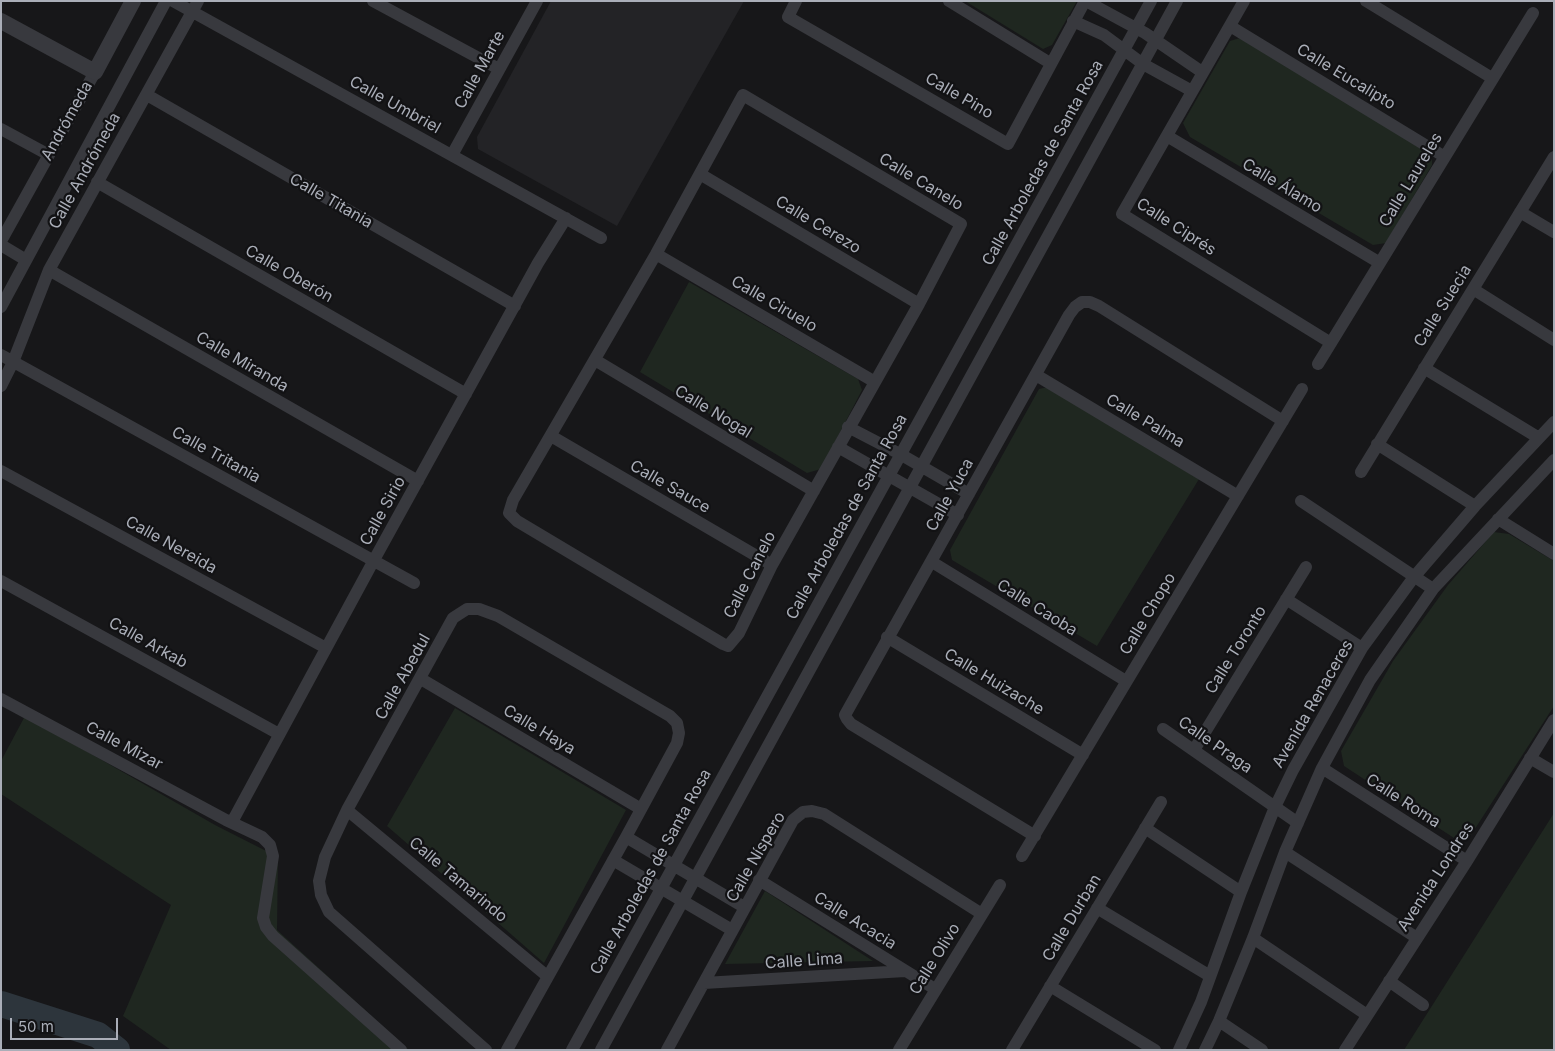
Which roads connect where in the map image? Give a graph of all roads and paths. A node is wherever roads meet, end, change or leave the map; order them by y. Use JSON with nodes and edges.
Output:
{"nodes":[{"id":1,"x":133,"y":1,"type":"edge"},
{"id":2,"x":166,"y":1,"type":"edge"},
{"id":3,"x":173,"y":1,"type":"edge"},
{"id":4,"x":373,"y":1,"type":"edge"},
{"id":5,"x":537,"y":1,"type":"edge"},
{"id":6,"x":796,"y":1,"type":"edge"},
{"id":7,"x":950,"y":1,"type":"edge"},
{"id":8,"x":1085,"y":1,"type":"edge"},
{"id":9,"x":1151,"y":1,"type":"edge"},
{"id":10,"x":1177,"y":1,"type":"edge"},
{"id":11,"x":1244,"y":1,"type":"edge"},
{"id":12,"x":1366,"y":1,"type":"edge"},
{"id":13,"x":195,"y":6,"type":"edge"},
{"id":14,"x":1533,"y":13,"type":"dead end"},
{"id":15,"x":1,"y":21,"type":"edge"},
{"id":16,"x":1073,"y":22,"type":"junction"},
{"id":17,"x":1230,"y":26,"type":"junction"},
{"id":18,"x":1146,"y":34,"type":"junction"},
{"id":19,"x":1133,"y":57,"type":"junction"},
{"id":20,"x":1050,"y":63,"type":"junction"},
{"id":21,"x":499,"y":69,"type":"junction"},
{"id":22,"x":95,"y":72,"type":"junction"},
{"id":23,"x":1202,"y":72,"type":"junction"},
{"id":24,"x":1492,"y":78,"type":"junction"},
{"id":25,"x":1192,"y":91,"type":"junction"},
{"id":26,"x":147,"y":95,"type":"junction"},
{"id":27,"x":1,"y":129,"type":"edge"},
{"id":28,"x":1167,"y":136,"type":"junction"},
{"id":29,"x":49,"y":155,"type":"junction"},
{"id":30,"x":452,"y":155,"type":"junction"},
{"id":31,"x":1445,"y":157,"type":"junction"},
{"id":32,"x":1554,"y":157,"type":"edge"},
{"id":33,"x":700,"y":174,"type":"junction"},
{"id":34,"x":96,"y":182,"type":"junction"},
{"id":35,"x":1520,"y":212,"type":"junction"},
{"id":36,"x":566,"y":218,"type":"junction"},
{"id":37,"x":1554,"y":232,"type":"edge"},
{"id":38,"x":601,"y":238,"type":"dead end"},
{"id":39,"x":1,"y":241,"type":"edge"},
{"id":40,"x":1,"y":245,"type":"edge"},
{"id":41,"x":656,"y":254,"type":"junction"},
{"id":42,"x":26,"y":260,"type":"junction"},
{"id":43,"x":1380,"y":264,"type":"junction"},
{"id":44,"x":49,"y":270,"type":"junction"},
{"id":45,"x":1473,"y":289,"type":"junction"},
{"id":46,"x":919,"y":304,"type":"junction"},
{"id":47,"x":516,"y":306,"type":"junction"},
{"id":48,"x":1,"y":307,"type":"edge"},
{"id":49,"x":1554,"y":340,"type":"edge"},
{"id":50,"x":1330,"y":343,"type":"junction"},
{"id":51,"x":1,"y":355,"type":"edge"},
{"id":52,"x":595,"y":360,"type":"junction"},
{"id":53,"x":13,"y":362,"type":"junction"},
{"id":54,"x":1318,"y":364,"type":"dead end"},
{"id":55,"x":1424,"y":368,"type":"junction"},
{"id":56,"x":1036,"y":375,"type":"junction"},
{"id":57,"x":875,"y":382,"type":"junction"},
{"id":58,"x":1,"y":386,"type":"edge"},
{"id":59,"x":1302,"y":389,"type":"dead end"},
{"id":60,"x":466,"y":394,"type":"junction"},
{"id":61,"x":1283,"y":420,"type":"junction"},
{"id":62,"x":1554,"y":422,"type":"edge"},
{"id":63,"x":848,"y":428,"type":"junction"},
{"id":64,"x":551,"y":436,"type":"junction"},
{"id":65,"x":1539,"y":438,"type":"junction"},
{"id":66,"x":1377,"y":444,"type":"junction"},
{"id":67,"x":838,"y":447,"type":"junction"},
{"id":68,"x":900,"y":454,"type":"junction"},
{"id":69,"x":1554,"y":460,"type":"edge"},
{"id":70,"x":921,"y":466,"type":"junction"},
{"id":71,"x":1,"y":471,"type":"edge"},
{"id":72,"x":1361,"y":472,"type":"dead end"},
{"id":73,"x":888,"y":475,"type":"junction"},
{"id":74,"x":418,"y":481,"type":"junction"},
{"id":75,"x":909,"y":488,"type":"junction"},
{"id":76,"x":814,"y":492,"type":"junction"},
{"id":77,"x":969,"y":494,"type":"junction"},
{"id":78,"x":1238,"y":496,"type":"junction"},
{"id":79,"x":1301,"y":501,"type":"dead end"},
{"id":80,"x":1475,"y":506,"type":"junction"},
{"id":81,"x":958,"y":515,"type":"junction"},
{"id":82,"x":1498,"y":519,"type":"junction"},
{"id":83,"x":1554,"y":554,"type":"edge"},
{"id":84,"x":374,"y":560,"type":"junction"},
{"id":85,"x":932,"y":562,"type":"junction"},
{"id":86,"x":772,"y":565,"type":"junction"},
{"id":87,"x":1306,"y":567,"type":"dead end"},
{"id":88,"x":1414,"y":577,"type":"junction"},
{"id":89,"x":1,"y":581,"type":"edge"},
{"id":90,"x":414,"y":583,"type":"dead end"},
{"id":91,"x":1433,"y":589,"type":"junction"},
{"id":92,"x":1286,"y":599,"type":"junction"},
{"id":93,"x":887,"y":638,"type":"junction"},
{"id":94,"x":326,"y":648,"type":"junction"},
{"id":95,"x":1362,"y":648,"type":"junction"},
{"id":96,"x":421,"y":678,"type":"junction"},
{"id":97,"x":1126,"y":681,"type":"junction"},
{"id":98,"x":1,"y":699,"type":"edge"},
{"id":99,"x":1554,"y":720,"type":"edge"},
{"id":100,"x":1164,"y":729,"type":"dead end"},
{"id":101,"x":279,"y":734,"type":"junction"},
{"id":102,"x":1194,"y":750,"type":"junction"},
{"id":103,"x":1084,"y":755,"type":"junction"},
{"id":104,"x":1530,"y":758,"type":"junction"},
{"id":105,"x":1322,"y":768,"type":"junction"},
{"id":106,"x":1554,"y":772,"type":"edge"},
{"id":107,"x":1161,"y":802,"type":"dead end"},
{"id":108,"x":1275,"y":807,"type":"junction"},
{"id":109,"x":641,"y":809,"type":"junction"},
{"id":110,"x":347,"y":810,"type":"junction"},
{"id":111,"x":232,"y":822,"type":"junction"},
{"id":112,"x":1298,"y":823,"type":"junction"},
{"id":113,"x":1145,"y":828,"type":"junction"},
{"id":114,"x":1035,"y":836,"type":"junction"},
{"id":115,"x":626,"y":837,"type":"junction"},
{"id":116,"x":1285,"y":852,"type":"junction"},
{"id":117,"x":1022,"y":856,"type":"dead end"},
{"id":118,"x":613,"y":860,"type":"junction"},
{"id":119,"x":1467,"y":861,"type":"junction"},
{"id":120,"x":673,"y":865,"type":"junction"},
{"id":121,"x":694,"y":878,"type":"junction"},
{"id":122,"x":759,"y":880,"type":"junction"},
{"id":123,"x":1000,"y":885,"type":"dead end"},
{"id":124,"x":660,"y":888,"type":"junction"},
{"id":125,"x":1241,"y":892,"type":"junction"},
{"id":126,"x":682,"y":900,"type":"junction"},
{"id":127,"x":744,"y":907,"type":"junction"},
{"id":128,"x":1097,"y":908,"type":"junction"},
{"id":129,"x":982,"y":914,"type":"junction"},
{"id":130,"x":732,"y":930,"type":"junction"},
{"id":131,"x":1253,"y":938,"type":"junction"},
{"id":132,"x":1417,"y":938,"type":"junction"},
{"id":133,"x":905,"y":971,"type":"junction"},
{"id":134,"x":548,"y":976,"type":"junction"},
{"id":135,"x":1210,"y":976,"type":"junction"},
{"id":136,"x":1389,"y":981,"type":"junction"},
{"id":137,"x":704,"y":983,"type":"junction"},
{"id":138,"x":1050,"y":986,"type":"junction"},
{"id":139,"x":935,"y":989,"type":"junction"},
{"id":140,"x":1423,"y":1005,"type":"dead end"},
{"id":141,"x":1367,"y":1015,"type":"junction"},
{"id":142,"x":1219,"y":1021,"type":"junction"},
{"id":143,"x":400,"y":1050,"type":"edge"},
{"id":144,"x":486,"y":1050,"type":"edge"},
{"id":145,"x":507,"y":1050,"type":"edge"},
{"id":146,"x":572,"y":1050,"type":"edge"},
{"id":147,"x":600,"y":1050,"type":"edge"},
{"id":148,"x":667,"y":1050,"type":"edge"},
{"id":149,"x":899,"y":1050,"type":"edge"},
{"id":150,"x":1012,"y":1050,"type":"edge"},
{"id":151,"x":1155,"y":1050,"type":"edge"},
{"id":152,"x":1179,"y":1050,"type":"edge"},
{"id":153,"x":1205,"y":1050,"type":"edge"},
{"id":154,"x":1262,"y":1050,"type":"edge"},
{"id":155,"x":1345,"y":1050,"type":"edge"}],
"edges":[{"from":1,"to":22,"type":"street","name":"Andrómeda"},
{"from":2,"to":42,"type":"street"},
{"from":3,"to":13,"type":"street","name":"Calle Umbriel"},
{"from":4,"to":21,"type":"street"},
{"from":5,"to":21,"type":"street","name":"Calle Marte"},
{"from":6,"to":20,"type":"street","name":"Calle Pino"},
{"from":7,"to":20,"type":"street"},
{"from":8,"to":16,"type":"street","name":"Calle Pino"},
{"from":8,"to":18,"type":"street","name":"Calle Pino"},
{"from":9,"to":18,"type":"street","name":"Calle Arboledas de Santa Rosa"},
{"from":10,"to":18,"type":"street","name":"Calle Arboledas de Santa Rosa"},
{"from":11,"to":17,"type":"street","name":"Calle Ciprés"},
{"from":12,"to":24,"type":"street"},
{"from":13,"to":26,"type":"street","name":"Calle Andrómeda"},
{"from":13,"to":30,"type":"street","name":"Calle Umbriel"},
{"from":14,"to":24,"type":"street","name":"Calle Laureles"},
{"from":15,"to":22,"type":"street"},
{"from":16,"to":19,"type":"street"},
{"from":16,"to":20,"type":"street","name":"Calle Pino"},
{"from":17,"to":23,"type":"street","name":"Calle Ciprés"},
{"from":17,"to":31,"type":"street","name":"Calle Eucalipto"},
{"from":18,"to":19,"type":"street","name":"Calle Arboledas de Santa Rosa"},
{"from":18,"to":19,"type":"street","name":"Calle Arboledas de Santa Rosa"},
{"from":18,"to":23,"type":"street"},
{"from":19,"to":25,"type":"street"},
{"from":19,"to":68,"type":"street","name":"Calle Arboledas de Santa Rosa"},
{"from":19,"to":70,"type":"street","name":"Calle Arboledas de Santa Rosa"},
{"from":21,"to":30,"type":"street","name":"Calle Marte"},
{"from":22,"to":29,"type":"street","name":"Andrómeda"},
{"from":23,"to":25,"type":"street","name":"Calle Ciprés"},
{"from":24,"to":31,"type":"street","name":"Calle Laureles"},
{"from":25,"to":28,"type":"street","name":"Calle Ciprés"},
{"from":26,"to":34,"type":"street","name":"Calle Andrómeda"},
{"from":26,"to":47,"type":"street","name":"Calle Titania"},
{"from":27,"to":29,"type":"street"},
{"from":28,"to":43,"type":"street","name":"Calle Álamo"},
{"from":28,"to":50,"type":"street","name":"Calle Ciprés"},
{"from":29,"to":39,"type":"street","name":"Andrómeda"},
{"from":30,"to":36,"type":"street","name":"Calle Umbriel"},
{"from":31,"to":43,"type":"street","name":"Calle Laureles"},
{"from":32,"to":35,"type":"street","name":"Calle Suecia"},
{"from":33,"to":41,"type":"street","name":"Calle Canelo"},
{"from":33,"to":46,"type":"street","name":"Calle Cerezo"},
{"from":33,"to":46,"type":"street","name":"Calle Canelo"},
{"from":34,"to":44,"type":"street","name":"Calle Andrómeda"},
{"from":34,"to":60,"type":"street","name":"Calle Oberón"},
{"from":35,"to":37,"type":"street"},
{"from":35,"to":45,"type":"street","name":"Calle Suecia"},
{"from":36,"to":38,"type":"street","name":"Calle Umbriel"},
{"from":36,"to":47,"type":"street","name":"Calle Sirio"},
{"from":40,"to":42,"type":"street"},
{"from":41,"to":52,"type":"street","name":"Calle Canelo"},
{"from":41,"to":57,"type":"street","name":"Calle Ciruelo"},
{"from":42,"to":48,"type":"street"},
{"from":43,"to":50,"type":"street","name":"Calle Laureles"},
{"from":44,"to":53,"type":"street","name":"Calle Andrómeda"},
{"from":44,"to":74,"type":"street","name":"Calle Miranda"},
{"from":45,"to":49,"type":"street"},
{"from":45,"to":55,"type":"street","name":"Calle Suecia"},
{"from":46,"to":57,"type":"street","name":"Calle Canelo"},
{"from":47,"to":60,"type":"street","name":"Calle Sirio"},
{"from":50,"to":54,"type":"street","name":"Calle Laureles"},
{"from":51,"to":53,"type":"street","name":"Calle Tritania"},
{"from":52,"to":64,"type":"street","name":"Calle Canelo"},
{"from":52,"to":76,"type":"street","name":"Calle Nogal"},
{"from":53,"to":58,"type":"street","name":"Calle Andrómeda"},
{"from":53,"to":84,"type":"street","name":"Calle Tritania"},
{"from":55,"to":65,"type":"street"},
{"from":55,"to":66,"type":"street","name":"Calle Suecia"},
{"from":56,"to":61,"type":"street","name":"Calle Yuca"},
{"from":56,"to":77,"type":"street","name":"Calle Yuca"},
{"from":56,"to":78,"type":"street","name":"Calle Palma"},
{"from":57,"to":63,"type":"street","name":"Calle Canelo"},
{"from":59,"to":61,"type":"street","name":"Calle Chopo"},
{"from":60,"to":74,"type":"street","name":"Calle Sirio"},
{"from":61,"to":78,"type":"street","name":"Calle Chopo"},
{"from":62,"to":65,"type":"street","name":"Avenida Renaceres"},
{"from":63,"to":67,"type":"street","name":"Calle Canelo"},
{"from":63,"to":68,"type":"street"},
{"from":64,"to":86,"type":"street","name":"Calle Sauce"},
{"from":64,"to":86,"type":"street","name":"Calle Canelo"},
{"from":65,"to":80,"type":"street","name":"Avenida Renaceres"},
{"from":66,"to":72,"type":"street","name":"Calle Suecia"},
{"from":66,"to":80,"type":"street"},
{"from":67,"to":73,"type":"street"},
{"from":67,"to":76,"type":"street","name":"Calle Canelo"},
{"from":68,"to":70,"type":"street"},
{"from":68,"to":73,"type":"street","name":"Calle Arboledas de Santa Rosa"},
{"from":69,"to":82,"type":"street"},
{"from":70,"to":75,"type":"street","name":"Calle Arboledas de Santa Rosa"},
{"from":70,"to":77,"type":"street"},
{"from":71,"to":94,"type":"street","name":"Calle Nereida"},
{"from":73,"to":75,"type":"street"},
{"from":73,"to":120,"type":"street","name":"Calle Arboledas de Santa Rosa"},
{"from":74,"to":84,"type":"street","name":"Calle Sirio"},
{"from":75,"to":81,"type":"street"},
{"from":75,"to":121,"type":"street","name":"Calle Arboledas de Santa Rosa"},
{"from":76,"to":86,"type":"street","name":"Calle Canelo"},
{"from":77,"to":81,"type":"street","name":"Calle Yuca"},
{"from":78,"to":97,"type":"street","name":"Calle Chopo"},
{"from":79,"to":88,"type":"street"},
{"from":80,"to":88,"type":"street","name":"Avenida Renaceres"},
{"from":81,"to":85,"type":"street","name":"Calle Yuca"},
{"from":82,"to":83,"type":"street"},
{"from":82,"to":91,"type":"street"},
{"from":84,"to":90,"type":"street","name":"Calle Tritania"},
{"from":84,"to":94,"type":"street","name":"Calle Sirio"},
{"from":85,"to":93,"type":"street","name":"Calle Yuca"},
{"from":85,"to":97,"type":"street","name":"Calle Caoba"},
{"from":87,"to":92,"type":"street","name":"Calle Toronto"},
{"from":88,"to":91,"type":"street"},
{"from":88,"to":95,"type":"street","name":"Avenida Renaceres"},
{"from":89,"to":101,"type":"street","name":"Calle Arkab"},
{"from":91,"to":105,"type":"street"},
{"from":92,"to":95,"type":"street"},
{"from":92,"to":102,"type":"street","name":"Calle Toronto"},
{"from":93,"to":103,"type":"street","name":"Calle Huizache"},
{"from":93,"to":114,"type":"street","name":"Calle Yuca"},
{"from":94,"to":101,"type":"street","name":"Calle Sirio"},
{"from":95,"to":108,"type":"street","name":"Avenida Renaceres"},
{"from":96,"to":109,"type":"street","name":"Calle Haya"},
{"from":96,"to":109,"type":"street","name":"Calle Abedul"},
{"from":96,"to":110,"type":"street","name":"Calle Abedul"},
{"from":97,"to":103,"type":"street","name":"Calle Chopo"},
{"from":98,"to":111,"type":"street","name":"Calle Mizar"},
{"from":99,"to":104,"type":"street","name":"Avenida Londres"},
{"from":100,"to":102,"type":"street","name":"Calle Praga"},
{"from":101,"to":111,"type":"street","name":"Calle Sirio"},
{"from":102,"to":108,"type":"street","name":"Calle Praga"},
{"from":103,"to":114,"type":"street","name":"Calle Chopo"},
{"from":104,"to":106,"type":"street"},
{"from":104,"to":119,"type":"street","name":"Avenida Londres"},
{"from":105,"to":112,"type":"street"},
{"from":105,"to":119,"type":"street","name":"Calle Roma"},
{"from":107,"to":113,"type":"street","name":"Calle Durban"},
{"from":108,"to":112,"type":"street","name":"Calle Praga"},
{"from":108,"to":125,"type":"street","name":"Avenida Renaceres"},
{"from":109,"to":115,"type":"street","name":"Calle Abedul"},
{"from":110,"to":134,"type":"street","name":"Calle Tamarindo"},
{"from":110,"to":144,"type":"street","name":"Calle Abedul"},
{"from":111,"to":143,"type":"street","name":"Calle Mizar"},
{"from":112,"to":116,"type":"street"},
{"from":113,"to":125,"type":"street"},
{"from":113,"to":128,"type":"street","name":"Calle Durban"},
{"from":114,"to":117,"type":"street","name":"Calle Chopo"},
{"from":115,"to":118,"type":"street","name":"Calle Abedul"},
{"from":115,"to":120,"type":"street"},
{"from":116,"to":131,"type":"street"},
{"from":116,"to":132,"type":"street"},
{"from":118,"to":124,"type":"street"},
{"from":118,"to":134,"type":"street","name":"Calle Abedul"},
{"from":119,"to":132,"type":"street","name":"Avenida Londres"},
{"from":120,"to":121,"type":"street"},
{"from":120,"to":124,"type":"street","name":"Calle Arboledas de Santa Rosa"},
{"from":121,"to":126,"type":"street","name":"Calle Arboledas de Santa Rosa"},
{"from":121,"to":127,"type":"street"},
{"from":122,"to":127,"type":"street","name":"Calle Níspero"},
{"from":122,"to":129,"type":"street","name":"Calle Níspero"},
{"from":122,"to":133,"type":"street","name":"Calle Acacia"},
{"from":123,"to":129,"type":"street","name":"Calle Olivo"},
{"from":124,"to":126,"type":"street"},
{"from":124,"to":146,"type":"street","name":"Calle Arboledas de Santa Rosa"},
{"from":125,"to":135,"type":"street","name":"Avenida Renaceres"},
{"from":126,"to":130,"type":"street"},
{"from":126,"to":147,"type":"street","name":"Calle Arboledas de Santa Rosa"},
{"from":127,"to":130,"type":"street","name":"Calle Níspero"},
{"from":128,"to":135,"type":"street"},
{"from":128,"to":138,"type":"street","name":"Calle Durban"},
{"from":129,"to":139,"type":"street","name":"Calle Olivo"},
{"from":130,"to":137,"type":"street","name":"Calle Níspero"},
{"from":131,"to":141,"type":"street"},
{"from":131,"to":142,"type":"street"},
{"from":132,"to":136,"type":"street","name":"Avenida Londres"},
{"from":133,"to":137,"type":"street","name":"Calle Lima"},
{"from":133,"to":139,"type":"street","name":"Calle Acacia"},
{"from":134,"to":145,"type":"street","name":"Calle Abedul"},
{"from":135,"to":152,"type":"street","name":"Avenida Renaceres"},
{"from":136,"to":140,"type":"street"},
{"from":136,"to":141,"type":"street","name":"Avenida Londres"},
{"from":137,"to":148,"type":"street","name":"Calle Níspero"},
{"from":138,"to":150,"type":"street","name":"Calle Durban"},
{"from":138,"to":151,"type":"street"},
{"from":139,"to":149,"type":"street","name":"Calle Olivo"},
{"from":141,"to":155,"type":"street","name":"Avenida Londres"},
{"from":142,"to":153,"type":"street"},
{"from":142,"to":154,"type":"street"}]}
